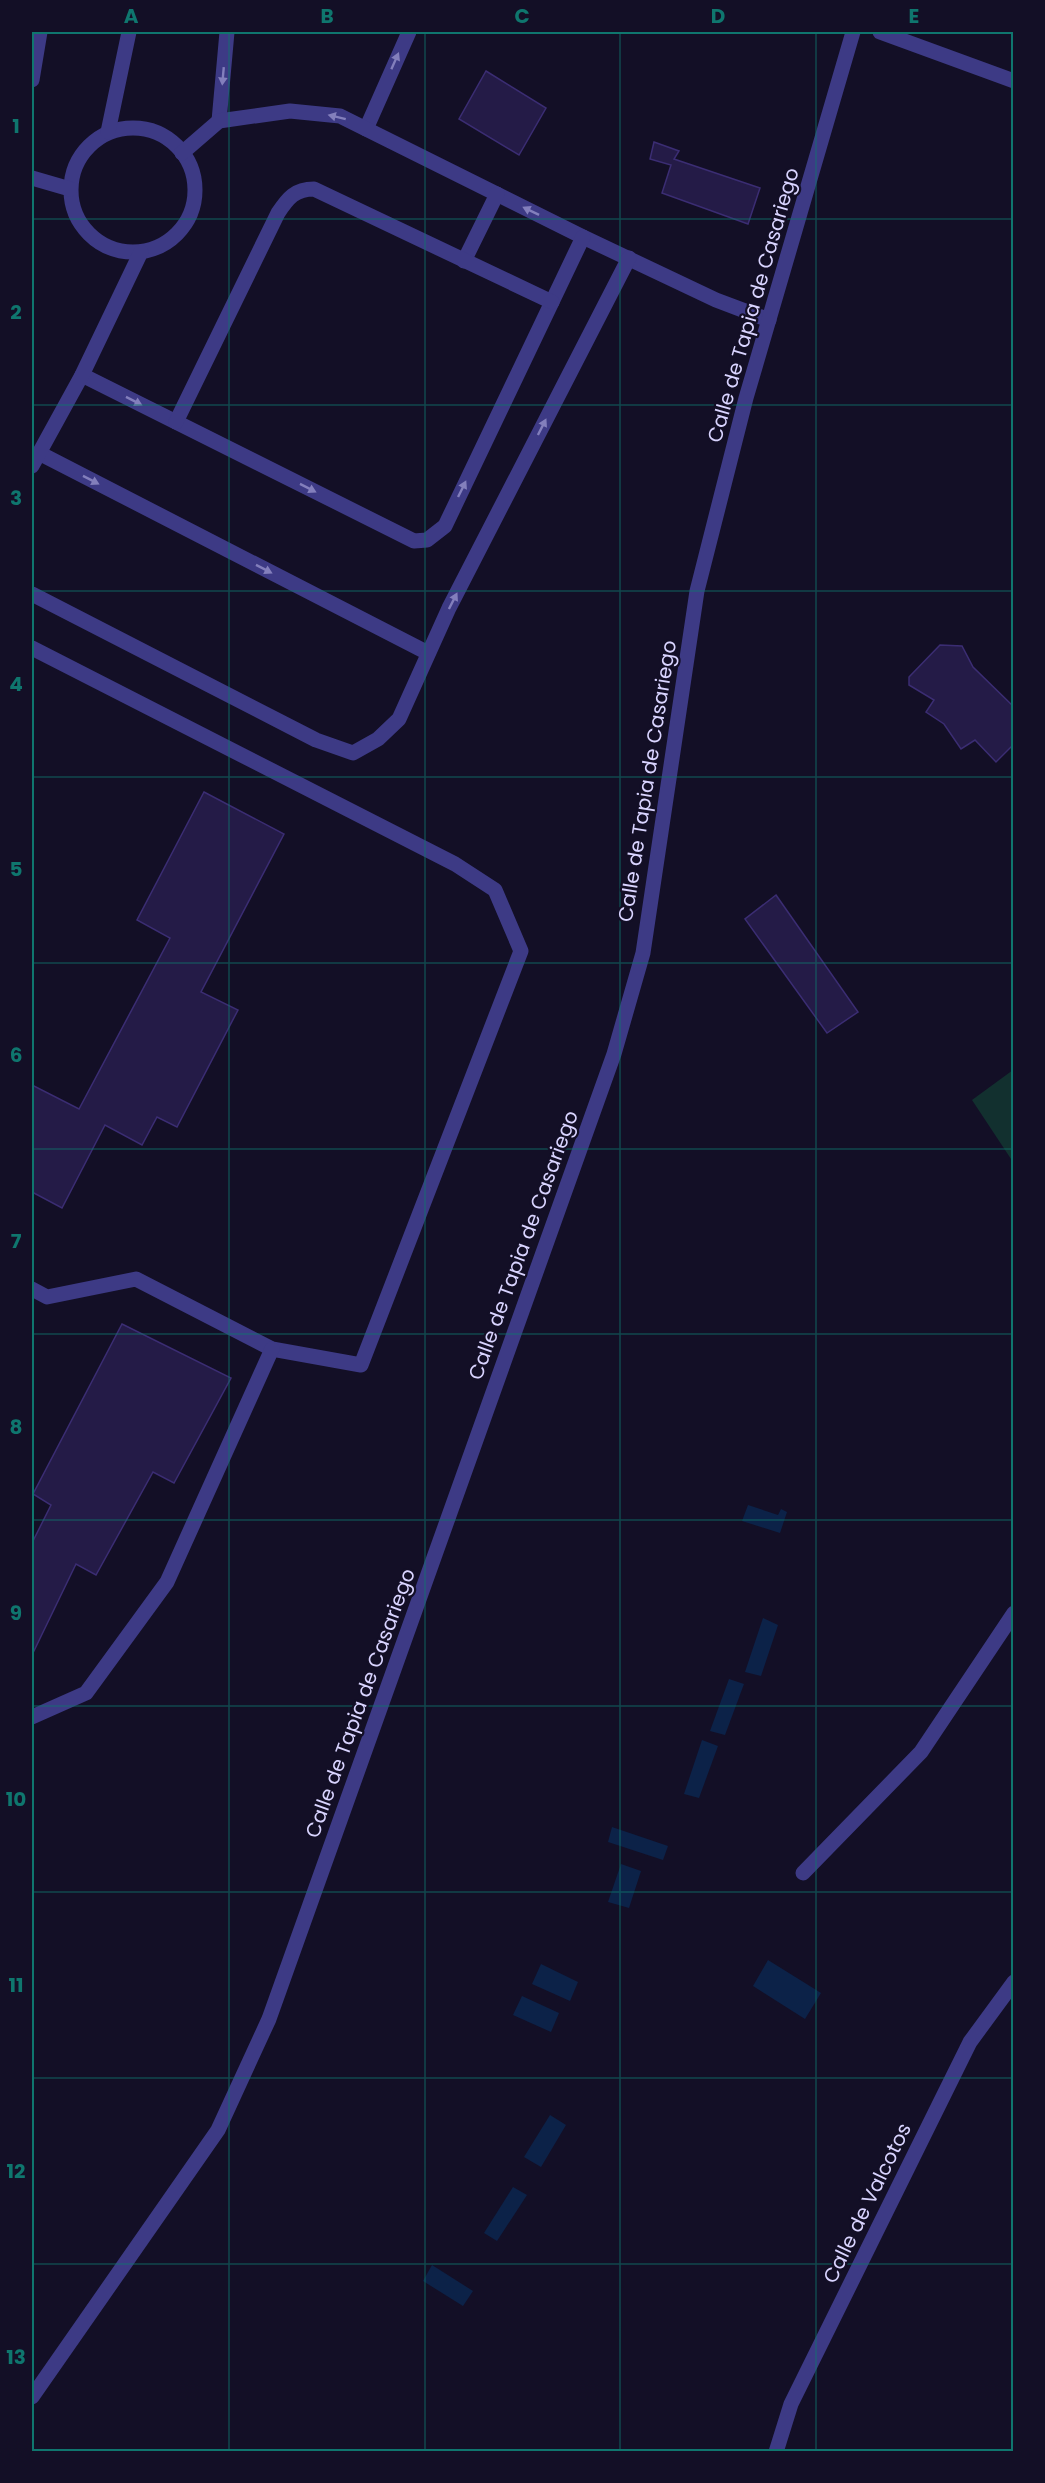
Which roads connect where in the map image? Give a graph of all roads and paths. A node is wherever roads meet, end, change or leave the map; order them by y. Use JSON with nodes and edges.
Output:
{"nodes":[{"id":1,"x":40,"y":32,"type":"edge"},
{"id":2,"x":129,"y":32,"type":"edge"},
{"id":3,"x":227,"y":32,"type":"edge"},
{"id":4,"x":409,"y":32,"type":"edge"},
{"id":5,"x":853,"y":32,"type":"edge"},
{"id":6,"x":880,"y":32,"type":"edge"},
{"id":7,"x":32,"y":80,"type":"edge"},
{"id":8,"x":1014,"y":81,"type":"edge"},
{"id":9,"x":219,"y":120,"type":"junction"},
{"id":10,"x":366,"y":129,"type":"junction"},
{"id":11,"x":108,"y":132,"type":"junction"},
{"id":12,"x":182,"y":153,"type":"junction"},
{"id":13,"x":32,"y":178,"type":"edge"},
{"id":14,"x":70,"y":189,"type":"junction"},
{"id":15,"x":497,"y":194,"type":"junction"},
{"id":16,"x":583,"y":237,"type":"junction"},
{"id":17,"x":141,"y":252,"type":"junction"},
{"id":18,"x":629,"y":258,"type":"junction"},
{"id":19,"x":464,"y":261,"type":"junction"},
{"id":20,"x":552,"y":302,"type":"junction"},
{"id":21,"x":769,"y":320,"type":"junction"},
{"id":22,"x":82,"y":375,"type":"junction"},
{"id":23,"x":176,"y":422,"type":"junction"},
{"id":24,"x":35,"y":460,"type":"edge"},
{"id":25,"x":32,"y":594,"type":"edge"},
{"id":26,"x":32,"y":648,"type":"edge"},
{"id":27,"x":428,"y":653,"type":"junction"},
{"id":28,"x":32,"y":1288,"type":"edge"},
{"id":29,"x":272,"y":1349,"type":"junction"},
{"id":30,"x":1014,"y":1614,"type":"edge"},
{"id":31,"x":32,"y":1717,"type":"edge"},
{"id":32,"x":803,"y":1873,"type":"dead end"},
{"id":33,"x":1014,"y":1982,"type":"edge"},
{"id":34,"x":32,"y":2397,"type":"edge"},
{"id":35,"x":776,"y":2451,"type":"edge"}],
"edges":[{"from":1,"to":7,"type":"street"},
{"from":2,"to":11,"type":"street"},
{"from":3,"to":9,"type":"street","one_way":true},
{"from":10,"to":4,"type":"street","one_way":true},
{"from":5,"to":21,"type":"street","name":"Calle de Tapia de Casariego"},
{"from":6,"to":8,"type":"street"},
{"from":10,"to":9,"type":"street","one_way":true},
{"from":9,"to":12,"type":"street"},
{"from":10,"to":15,"type":"street"},
{"from":11,"to":12,"type":"street"},
{"from":11,"to":14,"type":"street"},
{"from":12,"to":17,"type":"street"},
{"from":13,"to":14,"type":"street"},
{"from":14,"to":17,"type":"street"},
{"from":16,"to":15,"type":"street","one_way":true},
{"from":15,"to":19,"type":"street"},
{"from":16,"to":18,"type":"street"},
{"from":16,"to":20,"type":"street"},
{"from":17,"to":22,"type":"street"},
{"from":18,"to":21,"type":"street"},
{"from":27,"to":18,"type":"street","one_way":true},
{"from":19,"to":20,"type":"street"},
{"from":19,"to":23,"type":"street"},
{"from":23,"to":20,"type":"street","one_way":true},
{"from":21,"to":34,"type":"street","name":"Calle de Tapia de Casariego"},
{"from":22,"to":23,"type":"street","one_way":true},
{"from":22,"to":24,"type":"street"},
{"from":24,"to":27,"type":"street","one_way":true},
{"from":25,"to":27,"type":"street"},
{"from":26,"to":29,"type":"street"},
{"from":28,"to":29,"type":"street"},
{"from":29,"to":31,"type":"street"},
{"from":30,"to":32,"type":"street"},
{"from":33,"to":35,"type":"street","name":"Calle de Valcotos"}]}
